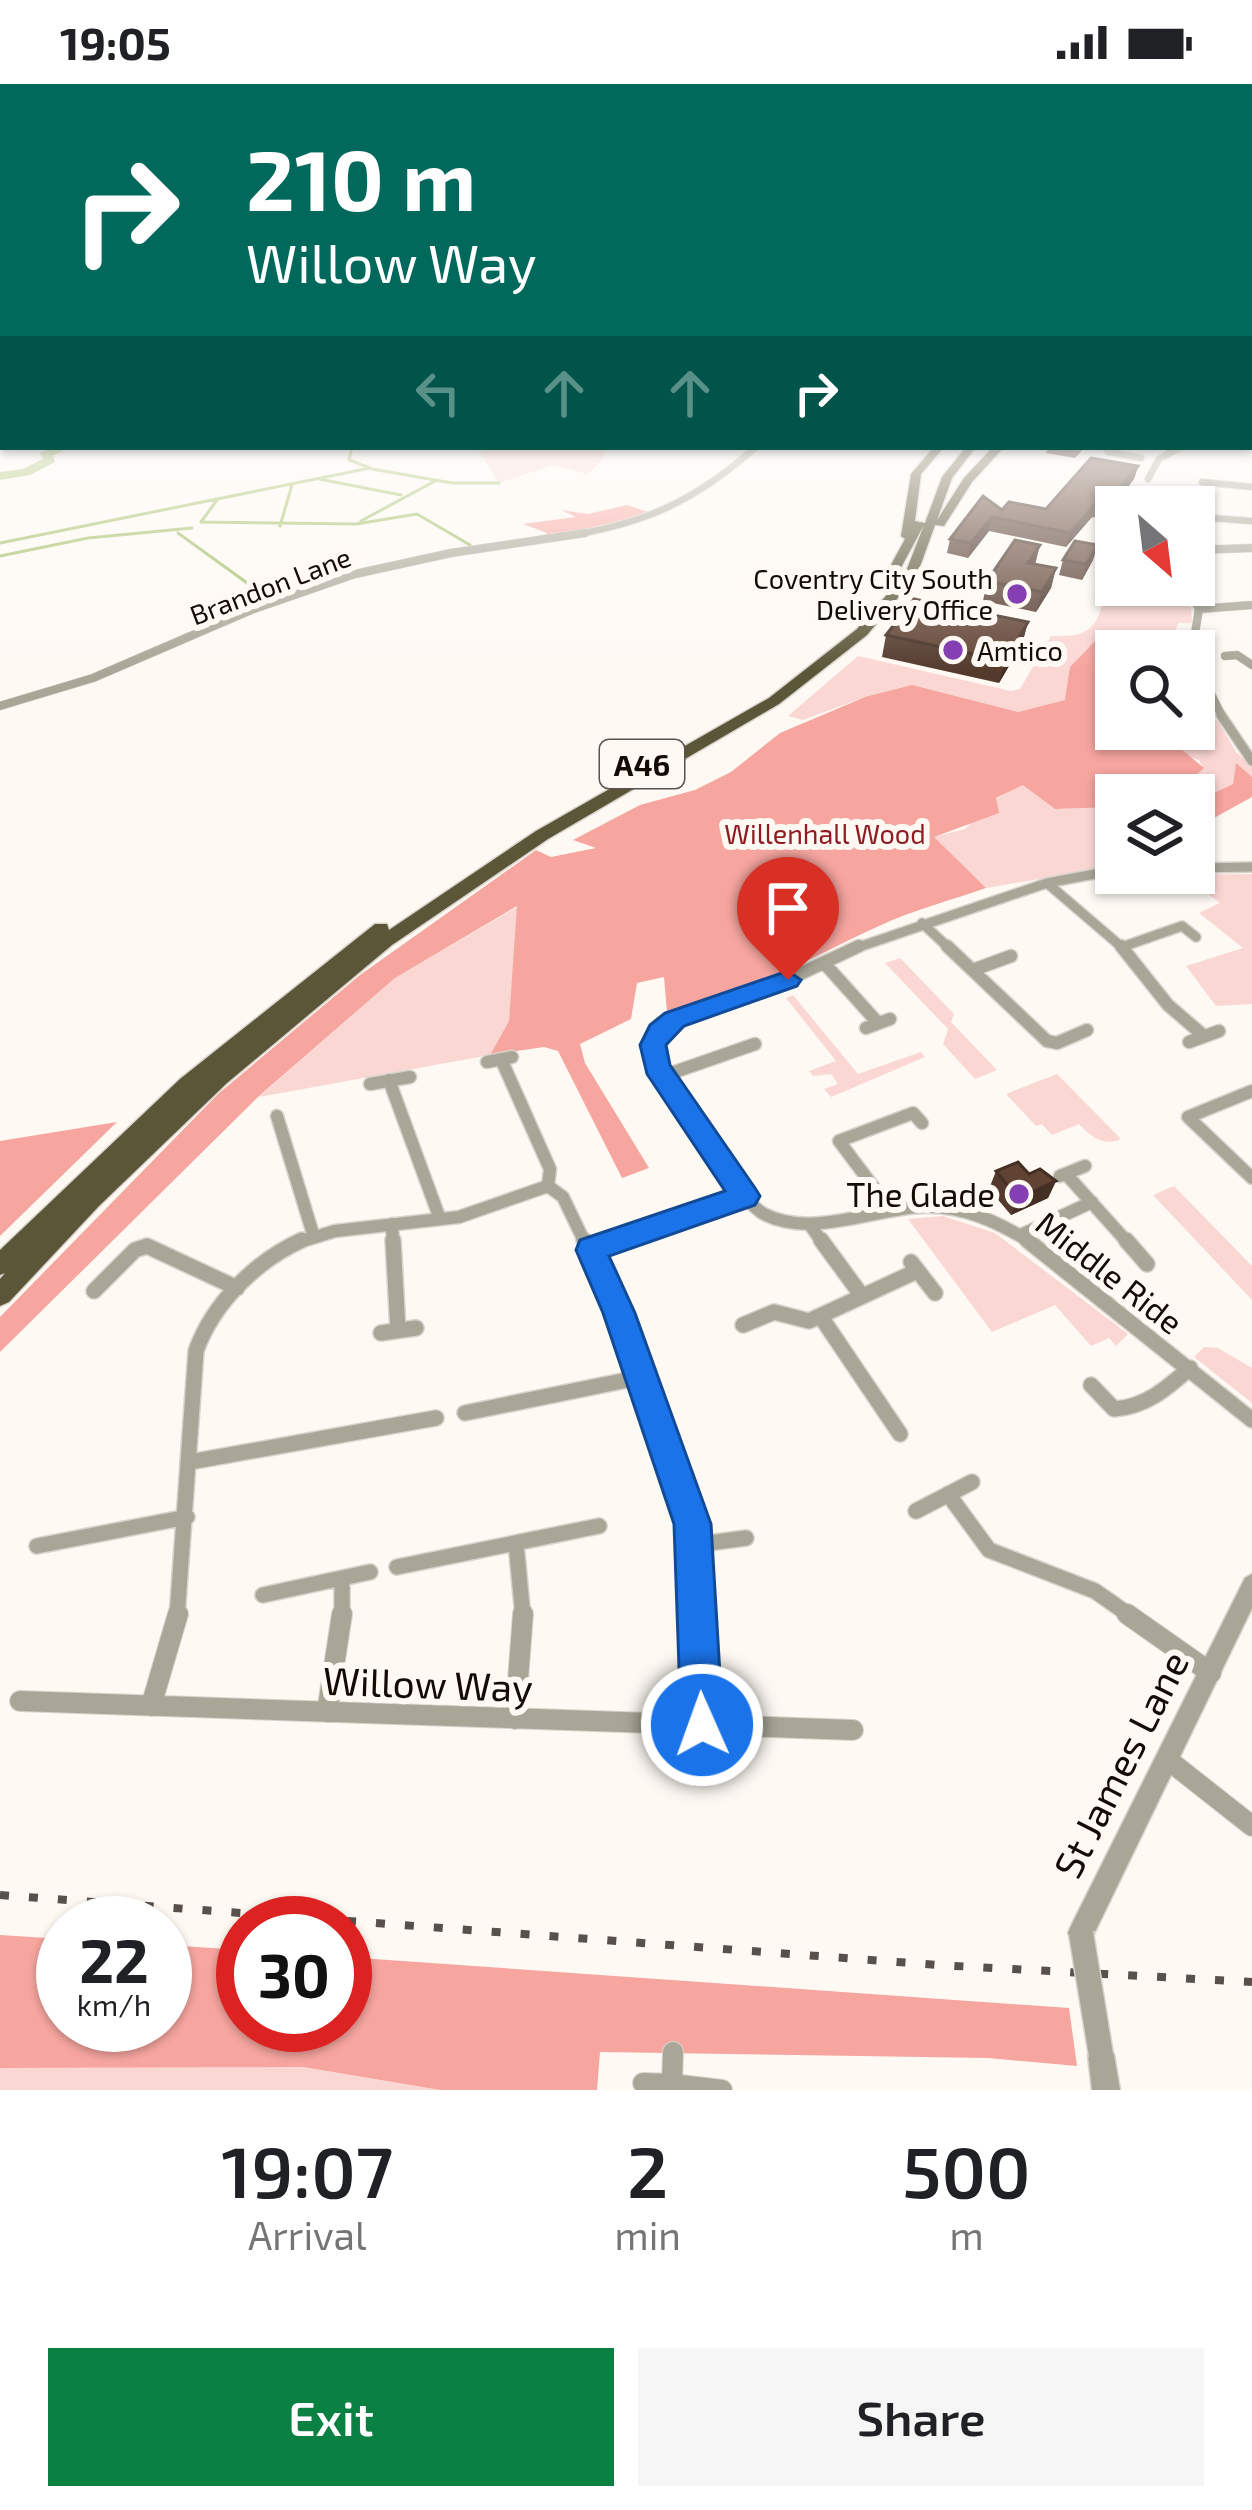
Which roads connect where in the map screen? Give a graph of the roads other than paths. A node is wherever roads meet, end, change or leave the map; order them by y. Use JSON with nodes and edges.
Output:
{"nodes":[{"id":1,"x":707,"y":485,"type":"edge"},
{"id":2,"x":916,"y":485,"type":"edge"},
{"id":3,"x":931,"y":485,"type":"edge"},
{"id":4,"x":944,"y":485,"type":"edge"},
{"id":5,"x":965,"y":485,"type":"edge"},
{"id":6,"x":1215,"y":518,"type":"edge"},
{"id":7,"x":1252,"y":520,"type":"edge"},
{"id":8,"x":1252,"y":548,"type":"edge"},
{"id":9,"x":1215,"y":549,"type":"edge"},
{"id":10,"x":913,"y":555,"type":"junction"},
{"id":11,"x":1252,"y":605,"type":"edge"},
{"id":12,"x":1197,"y":606,"type":"edge"},
{"id":13,"x":1199,"y":609,"type":"junction"},
{"id":14,"x":1196,"y":630,"type":"edge"},
{"id":15,"x":1215,"y":657,"type":"edge"},
{"id":16,"x":1252,"y":664,"type":"edge"},
{"id":17,"x":1215,"y":701,"type":"edge"},
{"id":18,"x":0,"y":706,"type":"edge"},
{"id":19,"x":1232,"y":736,"type":"junction"},
{"id":20,"x":1252,"y":736,"type":"edge"},
{"id":21,"x":1252,"y":761,"type":"edge"},
{"id":22,"x":1252,"y":867,"type":"edge"},
{"id":23,"x":1215,"y":868,"type":"edge"},
{"id":24,"x":1095,"y":874,"type":"edge"},
{"id":25,"x":1047,"y":883,"type":"junction"},
{"id":26,"x":922,"y":922,"type":"junction"},
{"id":27,"x":1196,"y":937,"type":"dead end"},
{"id":28,"x":1121,"y":947,"type":"junction"},
{"id":29,"x":1011,"y":956,"type":"dead end"},
{"id":30,"x":825,"y":964,"type":"junction"},
{"id":31,"x":973,"y":970,"type":"junction"},
{"id":32,"x":878,"y":1023,"type":"dead end"},
{"id":33,"x":1087,"y":1030,"type":"dead end"},
{"id":34,"x":1219,"y":1031,"type":"dead end"},
{"id":35,"x":1204,"y":1036,"type":"junction"},
{"id":36,"x":1189,"y":1042,"type":"dead end"},
{"id":37,"x":755,"y":1043,"type":"dead end"},
{"id":38,"x":500,"y":1060,"type":"dead end"},
{"id":39,"x":410,"y":1076,"type":"dead end"},
{"id":40,"x":663,"y":1076,"type":"junction"},
{"id":41,"x":389,"y":1080,"type":"junction"},
{"id":42,"x":370,"y":1084,"type":"dead end"},
{"id":43,"x":1252,"y":1091,"type":"edge"},
{"id":44,"x":922,"y":1123,"type":"dead end"},
{"id":45,"x":262,"y":1134,"type":"dead end"},
{"id":46,"x":1084,"y":1166,"type":"dead end"},
{"id":47,"x":1066,"y":1174,"type":"junction"},
{"id":48,"x":1252,"y":1178,"type":"edge"},
{"id":49,"x":1043,"y":1184,"type":"edge"},
{"id":50,"x":548,"y":1186,"type":"junction"},
{"id":51,"x":745,"y":1196,"type":"junction"},
{"id":52,"x":1092,"y":1202,"type":"junction"},
{"id":53,"x":890,"y":1209,"type":"junction"},
{"id":54,"x":440,"y":1220,"type":"junction"},
{"id":55,"x":392,"y":1225,"type":"junction"},
{"id":56,"x":810,"y":1225,"type":"junction"},
{"id":57,"x":313,"y":1234,"type":"junction"},
{"id":58,"x":1022,"y":1234,"type":"junction"},
{"id":59,"x":591,"y":1250,"type":"junction"},
{"id":60,"x":1147,"y":1264,"type":"dead end"},
{"id":61,"x":0,"y":1265,"type":"edge"},
{"id":62,"x":95,"y":1265,"type":"dead end"},
{"id":63,"x":111,"y":1274,"type":"junction"},
{"id":64,"x":237,"y":1288,"type":"junction"},
{"id":65,"x":94,"y":1291,"type":"dead end"},
{"id":66,"x":935,"y":1293,"type":"dead end"},
{"id":67,"x":0,"y":1295,"type":"edge"},
{"id":68,"x":862,"y":1297,"type":"junction"},
{"id":69,"x":821,"y":1317,"type":"junction"},
{"id":70,"x":743,"y":1325,"type":"dead end"},
{"id":71,"x":416,"y":1328,"type":"dead end"},
{"id":72,"x":1190,"y":1368,"type":"junction"},
{"id":73,"x":643,"y":1377,"type":"junction"},
{"id":74,"x":1091,"y":1385,"type":"dead end"},
{"id":75,"x":465,"y":1413,"type":"dead end"},
{"id":76,"x":436,"y":1418,"type":"dead end"},
{"id":77,"x":1252,"y":1420,"type":"edge"},
{"id":78,"x":900,"y":1434,"type":"dead end"},
{"id":79,"x":190,"y":1462,"type":"junction"},
{"id":80,"x":972,"y":1482,"type":"dead end"},
{"id":81,"x":948,"y":1494,"type":"junction"},
{"id":82,"x":916,"y":1511,"type":"dead end"},
{"id":83,"x":188,"y":1517,"type":"junction"},
{"id":84,"x":599,"y":1526,"type":"dead end"},
{"id":85,"x":746,"y":1538,"type":"dead end"},
{"id":86,"x":516,"y":1543,"type":"junction"},
{"id":87,"x":694,"y":1545,"type":"junction"},
{"id":88,"x":37,"y":1546,"type":"dead end"},
{"id":89,"x":398,"y":1567,"type":"dead end"},
{"id":90,"x":370,"y":1572,"type":"dead end"},
{"id":91,"x":342,"y":1578,"type":"junction"},
{"id":92,"x":1252,"y":1585,"type":"edge"},
{"id":93,"x":263,"y":1595,"type":"dead end"},
{"id":94,"x":1211,"y":1672,"type":"junction"},
{"id":95,"x":20,"y":1701,"type":"dead end"},
{"id":96,"x":152,"y":1706,"type":"junction"},
{"id":97,"x":327,"y":1712,"type":"junction"},
{"id":98,"x":515,"y":1719,"type":"junction"},
{"id":99,"x":702,"y":1725,"type":"junction"},
{"id":100,"x":854,"y":1730,"type":"dead end"},
{"id":101,"x":1167,"y":1759,"type":"junction"},
{"id":102,"x":1252,"y":1826,"type":"edge"},
{"id":103,"x":674,"y":2052,"type":"dead end"},
{"id":104,"x":644,"y":2083,"type":"dead end"},
{"id":105,"x":672,"y":2084,"type":"junction"},
{"id":106,"x":722,"y":2090,"type":"edge"},
{"id":107,"x":1106,"y":2090,"type":"edge"}],
"edges":[{"from":1,"to":18,"type":"street","name":"Brandon Lane"},
{"from":2,"to":10,"type":"highway"},
{"from":3,"to":10,"type":"highway","number":"A46"},
{"from":4,"to":10,"type":"highway","number":"A46"},
{"from":5,"to":10,"type":"highway"},
{"from":6,"to":7,"type":"street"},
{"from":8,"to":9,"type":"street"},
{"from":10,"to":61,"type":"highway","number":"A46"},
{"from":10,"to":67,"type":"highway","number":"A46"},
{"from":11,"to":13,"type":"street"},
{"from":12,"to":13,"type":"street"},
{"from":13,"to":14,"type":"street"},
{"from":15,"to":16,"type":"street"},
{"from":17,"to":19,"type":"street"},
{"from":19,"to":20,"type":"street"},
{"from":19,"to":21,"type":"street"},
{"from":22,"to":23,"type":"street"},
{"from":24,"to":25,"type":"street"},
{"from":25,"to":26,"type":"street"},
{"from":25,"to":28,"type":"street"},
{"from":26,"to":30,"type":"street"},
{"from":26,"to":31,"type":"street"},
{"from":27,"to":28,"type":"street"},
{"from":28,"to":35,"type":"street"},
{"from":29,"to":31,"type":"street"},
{"from":30,"to":32,"type":"street"},
{"from":30,"to":40,"type":"street"},
{"from":31,"to":33,"type":"street"},
{"from":34,"to":35,"type":"street"},
{"from":35,"to":36,"type":"street"},
{"from":37,"to":40,"type":"street"},
{"from":38,"to":50,"type":"street"},
{"from":39,"to":41,"type":"street"},
{"from":40,"to":51,"type":"street"},
{"from":41,"to":42,"type":"street"},
{"from":41,"to":54,"type":"street"},
{"from":43,"to":48,"type":"street"},
{"from":44,"to":53,"type":"street"},
{"from":45,"to":57,"type":"street"},
{"from":46,"to":47,"type":"street"},
{"from":47,"to":49,"type":"street"},
{"from":47,"to":52,"type":"street"},
{"from":50,"to":54,"type":"street"},
{"from":50,"to":59,"type":"street"},
{"from":51,"to":56,"type":"street"},
{"from":51,"to":59,"type":"street"},
{"from":52,"to":58,"type":"street"},
{"from":52,"to":60,"type":"street"},
{"from":53,"to":56,"type":"street","name":"Middle Ride"},
{"from":53,"to":58,"type":"street","name":"Middle Ride"},
{"from":54,"to":55,"type":"street"},
{"from":55,"to":57,"type":"street"},
{"from":55,"to":71,"type":"street"},
{"from":56,"to":68,"type":"street"},
{"from":57,"to":64,"type":"street"},
{"from":58,"to":72,"type":"street","name":"Middle Ride"},
{"from":59,"to":73,"type":"street"},
{"from":62,"to":63,"type":"street"},
{"from":63,"to":64,"type":"street"},
{"from":63,"to":65,"type":"street"},
{"from":64,"to":79,"type":"street"},
{"from":66,"to":68,"type":"street"},
{"from":68,"to":69,"type":"street"},
{"from":69,"to":70,"type":"street"},
{"from":69,"to":78,"type":"street"},
{"from":72,"to":74,"type":"street"},
{"from":72,"to":77,"type":"street","name":"Middle Ride"},
{"from":73,"to":75,"type":"street"},
{"from":73,"to":87,"type":"street"},
{"from":76,"to":79,"type":"street"},
{"from":79,"to":83,"type":"street"},
{"from":80,"to":81,"type":"street"},
{"from":81,"to":82,"type":"street"},
{"from":81,"to":94,"type":"street"},
{"from":83,"to":88,"type":"street"},
{"from":83,"to":96,"type":"street"},
{"from":84,"to":86,"type":"street"},
{"from":85,"to":87,"type":"street"},
{"from":86,"to":89,"type":"street"},
{"from":86,"to":98,"type":"street"},
{"from":87,"to":99,"type":"street"},
{"from":90,"to":91,"type":"street"},
{"from":91,"to":93,"type":"street"},
{"from":91,"to":97,"type":"street"},
{"from":92,"to":94,"type":"street","name":"St James Lane"},
{"from":94,"to":101,"type":"street","name":"St James Lane"},
{"from":95,"to":96,"type":"street","name":"Willow Way"},
{"from":96,"to":97,"type":"street","name":"Willow Way"},
{"from":97,"to":98,"type":"street","name":"Willow Way"},
{"from":98,"to":99,"type":"street","name":"Willow Way"},
{"from":99,"to":100,"type":"street","name":"Willow Way"},
{"from":101,"to":102,"type":"street"},
{"from":101,"to":107,"type":"street","name":"St James Lane","bridge":true},
{"from":103,"to":105,"type":"street"},
{"from":104,"to":105,"type":"street"},
{"from":105,"to":106,"type":"street"}]}
